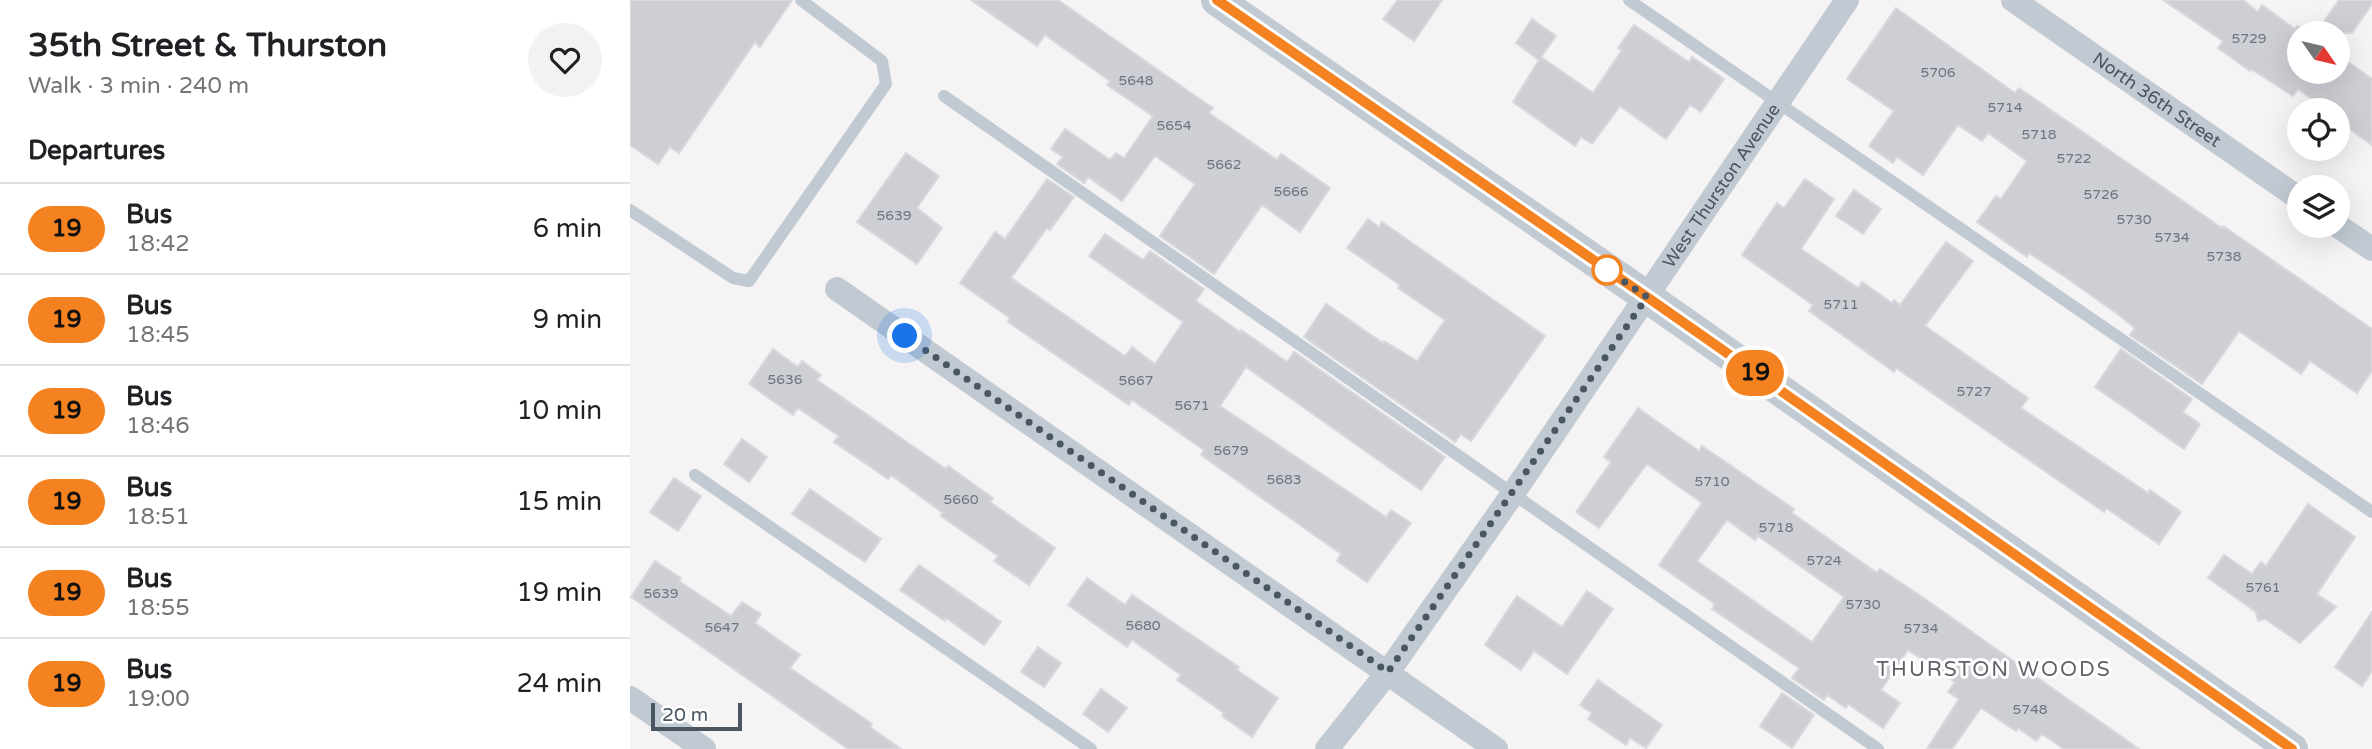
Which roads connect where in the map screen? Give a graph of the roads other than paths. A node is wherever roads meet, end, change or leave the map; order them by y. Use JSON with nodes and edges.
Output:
{"nodes":[{"id":1,"x":801,"y":0,"type":"edge"},
{"id":2,"x":1217,"y":0,"type":"edge"},
{"id":3,"x":1629,"y":0,"type":"edge"},
{"id":4,"x":1847,"y":0,"type":"edge"},
{"id":5,"x":2013,"y":0,"type":"edge"},
{"id":6,"x":944,"y":96,"type":"dead end"},
{"id":7,"x":1778,"y":104,"type":"junction"},
{"id":8,"x":2287,"y":190,"type":"edge"},
{"id":9,"x":630,"y":210,"type":"edge"},
{"id":10,"x":2350,"y":234,"type":"edge"},
{"id":11,"x":2372,"y":249,"type":"edge"},
{"id":12,"x":837,"y":289,"type":"dead end"},
{"id":13,"x":1647,"y":297,"type":"junction"},
{"id":14,"x":695,"y":475,"type":"dead end"},
{"id":15,"x":1512,"y":495,"type":"junction"},
{"id":16,"x":2372,"y":512,"type":"edge"},
{"id":17,"x":1388,"y":672,"type":"junction"},
{"id":18,"x":630,"y":698,"type":"edge"},
{"id":19,"x":704,"y":749,"type":"edge"},
{"id":20,"x":1091,"y":749,"type":"edge"},
{"id":21,"x":1326,"y":749,"type":"edge"},
{"id":22,"x":1496,"y":749,"type":"edge"},
{"id":23,"x":1878,"y":749,"type":"edge"},
{"id":24,"x":2292,"y":749,"type":"edge"}],
"edges":[{"from":1,"to":9,"type":"lane"},
{"from":2,"to":13,"type":"street"},
{"from":3,"to":7,"type":"lane"},
{"from":4,"to":7,"type":"street","name":"West Thurston Avenue"},
{"from":5,"to":8,"type":"street","name":"North 36th Street"},
{"from":6,"to":15,"type":"lane"},
{"from":7,"to":13,"type":"street","name":"West Thurston Avenue"},
{"from":7,"to":16,"type":"lane"},
{"from":10,"to":11,"type":"street"},
{"from":12,"to":17,"type":"street"},
{"from":13,"to":15,"type":"street","name":"West Thurston Avenue"},
{"from":13,"to":24,"type":"street"},
{"from":14,"to":20,"type":"lane"},
{"from":15,"to":17,"type":"street","name":"West Thurston Avenue"},
{"from":15,"to":23,"type":"lane"},
{"from":17,"to":21,"type":"street","name":"West Thurston Avenue"},
{"from":17,"to":22,"type":"street"},
{"from":18,"to":19,"type":"street"}]}
